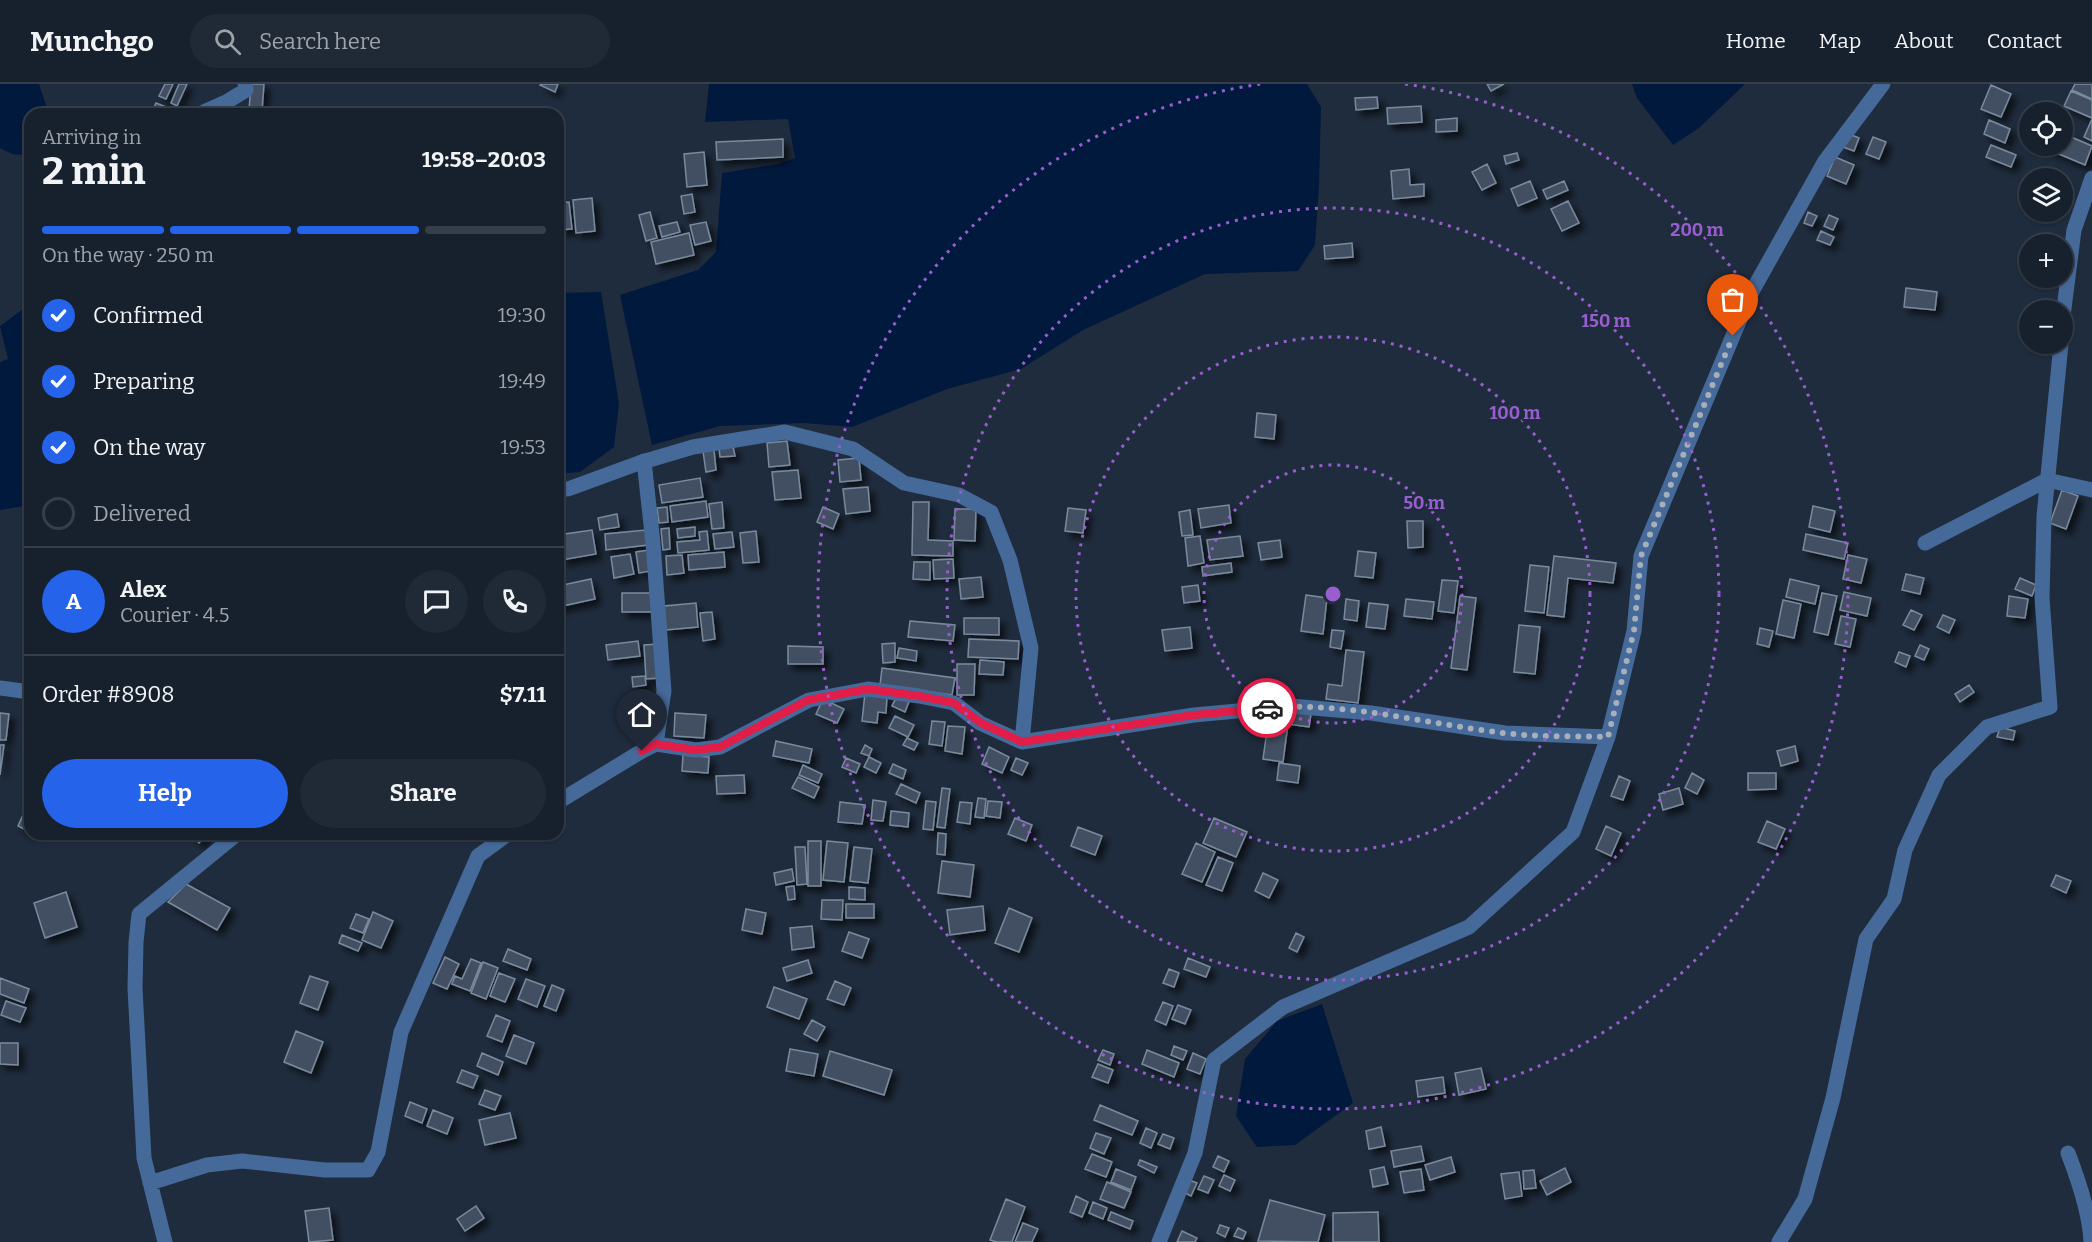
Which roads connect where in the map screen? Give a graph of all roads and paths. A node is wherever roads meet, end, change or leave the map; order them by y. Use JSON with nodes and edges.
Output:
{"nodes":[{"id":1,"x":245,"y":84,"type":"edge"},
{"id":2,"x":1883,"y":84,"type":"edge"},
{"id":3,"x":212,"y":108,"type":"edge"},
{"id":4,"x":2092,"y":178,"type":"edge"},
{"id":5,"x":2065,"y":300,"type":"edge"},
{"id":6,"x":2060,"y":354,"type":"edge"},
{"id":7,"x":644,"y":461,"type":"junction"},
{"id":8,"x":2047,"y":480,"type":"junction"},
{"id":9,"x":564,"y":489,"type":"edge"},
{"id":10,"x":2092,"y":490,"type":"edge"},
{"id":11,"x":1925,"y":543,"type":"dead end"},
{"id":12,"x":0,"y":688,"type":"edge"},
{"id":13,"x":24,"y":691,"type":"edge"},
{"id":14,"x":1608,"y":737,"type":"junction"},
{"id":15,"x":1022,"y":742,"type":"junction"},
{"id":16,"x":656,"y":744,"type":"junction"},
{"id":17,"x":564,"y":798,"type":"edge"},
{"id":18,"x":230,"y":840,"type":"edge"},
{"id":19,"x":500,"y":840,"type":"edge"},
{"id":20,"x":2068,"y":1153,"type":"dead end"},
{"id":21,"x":150,"y":1183,"type":"junction"},
{"id":22,"x":165,"y":1242,"type":"edge"},
{"id":23,"x":1159,"y":1242,"type":"edge"},
{"id":24,"x":1779,"y":1242,"type":"edge"},
{"id":25,"x":2091,"y":1242,"type":"edge"}],
"edges":[{"from":1,"to":3,"type":"street"},
{"from":2,"to":14,"type":"street"},
{"from":4,"to":5,"type":"street"},
{"from":6,"to":8,"type":"street"},
{"from":7,"to":9,"type":"street"},
{"from":7,"to":15,"type":"street"},
{"from":7,"to":16,"type":"street"},
{"from":8,"to":10,"type":"street"},
{"from":8,"to":11,"type":"street"},
{"from":8,"to":24,"type":"street"},
{"from":12,"to":13,"type":"street"},
{"from":14,"to":15,"type":"street"},
{"from":14,"to":23,"type":"street"},
{"from":15,"to":16,"type":"street"},
{"from":16,"to":17,"type":"street"},
{"from":18,"to":21,"type":"street"},
{"from":19,"to":21,"type":"street"},
{"from":20,"to":25,"type":"street"},
{"from":21,"to":22,"type":"street"}]}
